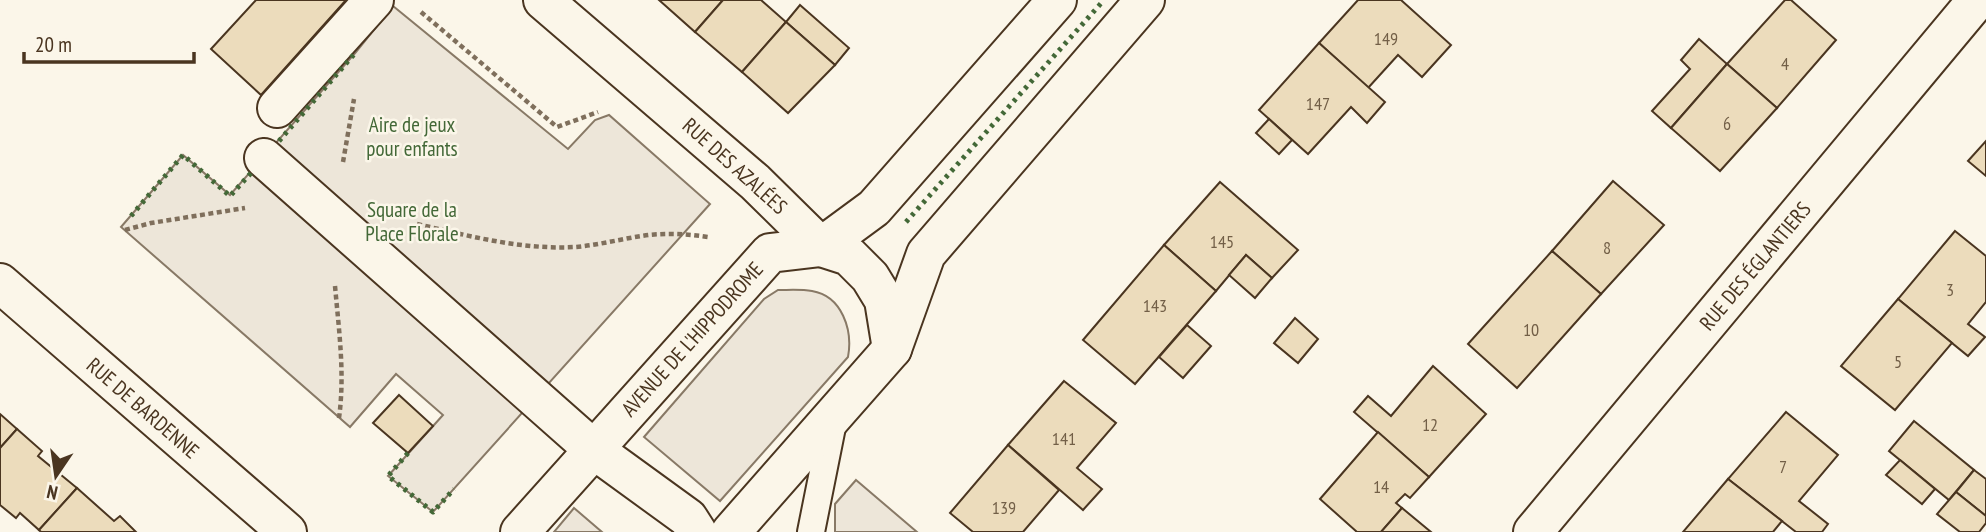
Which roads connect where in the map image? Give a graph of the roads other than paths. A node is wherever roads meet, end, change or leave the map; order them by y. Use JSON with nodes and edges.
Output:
{"nodes":[{"id":1,"x":374,"y":0,"type":"edge"},
{"id":2,"x":543,"y":0,"type":"edge"},
{"id":3,"x":1057,"y":0,"type":"edge"},
{"id":4,"x":1145,"y":0,"type":"edge"},
{"id":5,"x":1977,"y":0,"type":"edge"},
{"id":6,"x":277,"y":108,"type":"dead end"},
{"id":7,"x":264,"y":158,"type":"dead end"},
{"id":8,"x":821,"y":247,"type":"junction"},
{"id":9,"x":0,"y":283,"type":"edge"},
{"id":10,"x":892,"y":349,"type":"junction"},
{"id":11,"x":834,"y":414,"type":"junction"},
{"id":12,"x":593,"y":449,"type":"junction"},
{"id":13,"x":286,"y":532,"type":"edge"},
{"id":14,"x":520,"y":532,"type":"edge"},
{"id":15,"x":697,"y":532,"type":"edge"},
{"id":16,"x":731,"y":532,"type":"edge"},
{"id":17,"x":811,"y":532,"type":"edge"},
{"id":18,"x":1533,"y":532,"type":"edge"}],
"edges":[{"from":1,"to":6,"type":"street"},
{"from":2,"to":8,"type":"street","name":"RUE DES AZALÉES"},
{"from":3,"to":8,"type":"street","name":"AVENUE DE L'HIPPODROME"},
{"from":4,"to":10,"type":"street"},
{"from":5,"to":18,"type":"street","name":"RUE DES ÉGLANTIERS"},
{"from":7,"to":12,"type":"street"},
{"from":8,"to":10,"type":"street","name":"RUE DES AZALÉES"},
{"from":8,"to":12,"type":"street","name":"AVENUE DE L'HIPPODROME"},
{"from":9,"to":13,"type":"street","name":"RUE DE BARDENNE"},
{"from":10,"to":11,"type":"street"},
{"from":11,"to":16,"type":"street"},
{"from":11,"to":17,"type":"lane"},
{"from":12,"to":14,"type":"street","name":"AVENUE DE L'HIPPODROME"},
{"from":12,"to":15,"type":"street"}]}
